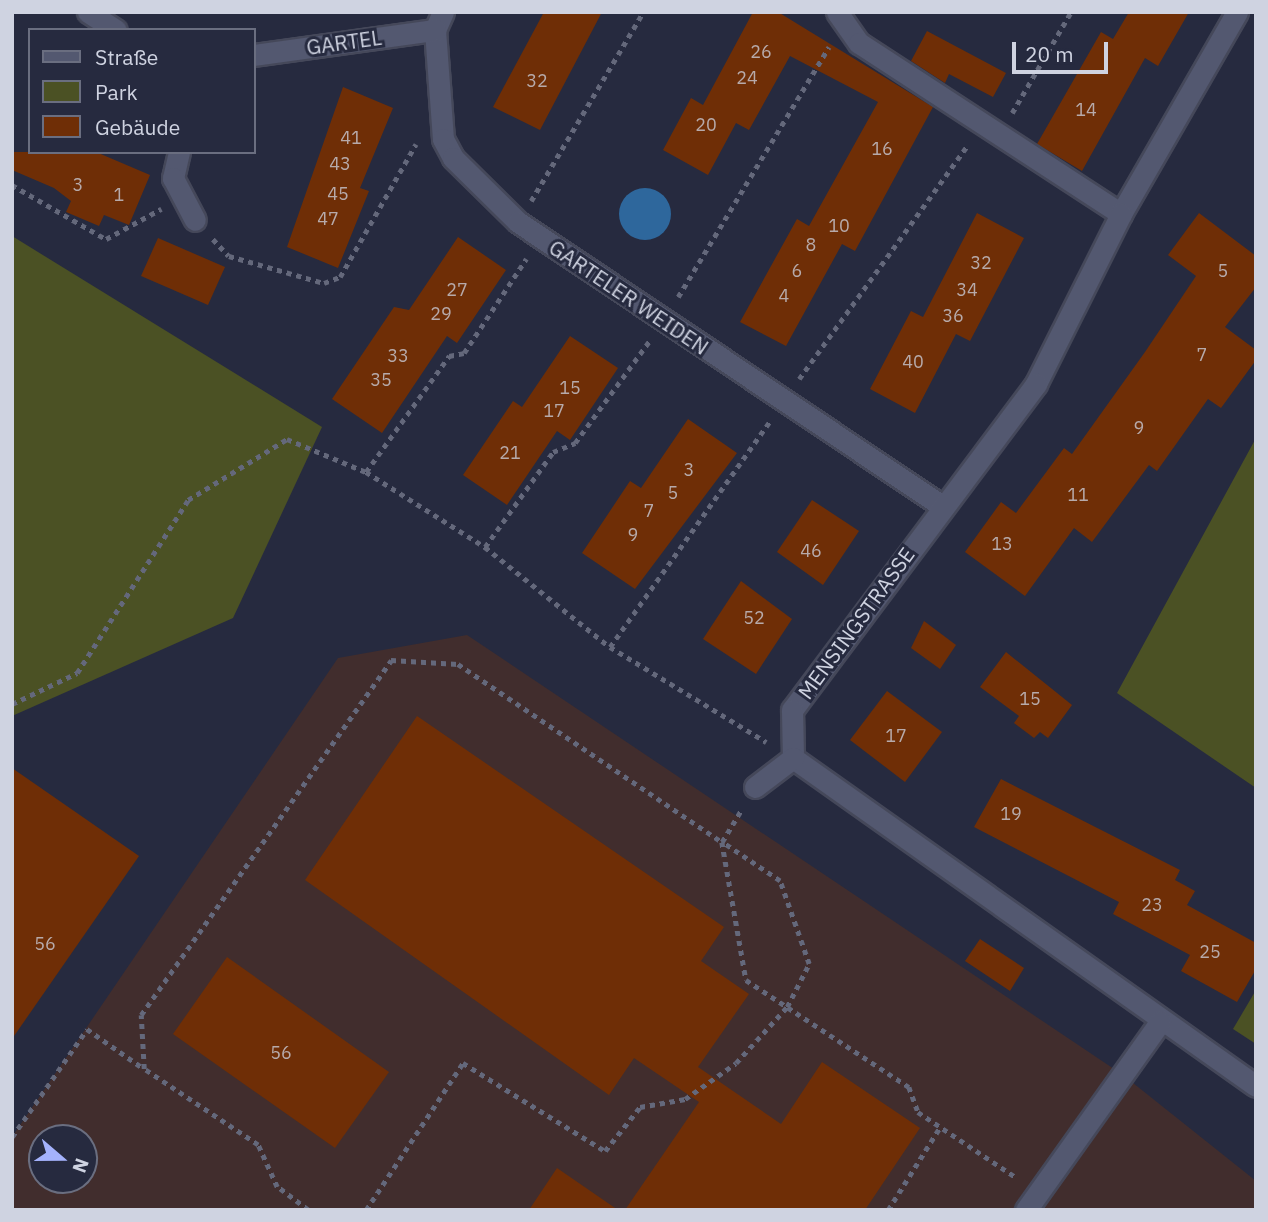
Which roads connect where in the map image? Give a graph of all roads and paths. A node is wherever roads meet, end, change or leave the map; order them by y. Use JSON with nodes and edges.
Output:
{"nodes":[{"id":1,"x":88,"y":12,"type":"edge"},
{"id":2,"x":643,"y":12,"type":"edge"},
{"id":3,"x":1071,"y":12,"type":"edge"},
{"id":4,"x":1237,"y":12,"type":"edge"},
{"id":5,"x":841,"y":17,"type":"edge"},
{"id":6,"x":439,"y":21,"type":"edge"},
{"id":7,"x":113,"y":28,"type":"edge"},
{"id":8,"x":256,"y":55,"type":"edge"},
{"id":9,"x":999,"y":135,"type":"junction"},
{"id":10,"x":443,"y":139,"type":"junction"},
{"id":11,"x":970,"y":142,"type":"dead end"},
{"id":12,"x":179,"y":154,"type":"edge"},
{"id":13,"x":12,"y":185,"type":"edge"},
{"id":14,"x":181,"y":194,"type":"junction"},
{"id":15,"x":1121,"y":214,"type":"junction"},
{"id":16,"x":195,"y":220,"type":"joint"},
{"id":17,"x":518,"y":222,"type":"junction"},
{"id":18,"x":540,"y":237,"type":"junction"},
{"id":19,"x":664,"y":320,"type":"junction"},
{"id":20,"x":793,"y":386,"type":"dead end"},
{"id":21,"x":775,"y":412,"type":"dead end"},
{"id":22,"x":366,"y":472,"type":"junction"},
{"id":23,"x":942,"y":506,"type":"junction"},
{"id":24,"x":485,"y":547,"type":"junction"},
{"id":25,"x":610,"y":646,"type":"junction"},
{"id":26,"x":12,"y":704,"type":"edge"},
{"id":27,"x":793,"y":758,"type":"junction"},
{"id":28,"x":755,"y":787,"type":"joint"},
{"id":29,"x":722,"y":842,"type":"junction"},
{"id":30,"x":787,"y":1007,"type":"junction"},
{"id":31,"x":1160,"y":1022,"type":"junction"},
{"id":32,"x":144,"y":1069,"type":"junction"},
{"id":33,"x":1256,"y":1086,"type":"edge"},
{"id":34,"x":940,"y":1127,"type":"junction"},
{"id":35,"x":12,"y":1137,"type":"edge"},
{"id":36,"x":1038,"y":1192,"type":"junction"},
{"id":37,"x":308,"y":1210,"type":"edge"},
{"id":38,"x":366,"y":1210,"type":"edge"},
{"id":39,"x":888,"y":1210,"type":"edge"},
{"id":40,"x":1026,"y":1210,"type":"edge"}],
"edges":[{"from":1,"to":7,"type":"street"},
{"from":2,"to":17,"type":"path"},
{"from":3,"to":9,"type":"path"},
{"from":4,"to":15,"type":"street","name":"MENSINGSTRASSE"},
{"from":5,"to":9,"type":"street"},
{"from":5,"to":19,"type":"path"},
{"from":6,"to":8,"type":"street","name":"GARTEL"},
{"from":6,"to":10,"type":"street"},
{"from":9,"to":15,"type":"street"},
{"from":10,"to":16,"type":"path"},
{"from":10,"to":17,"type":"street","name":"GARTELER WEIDEN"},
{"from":11,"to":20,"type":"path"},
{"from":12,"to":14,"type":"street"},
{"from":13,"to":14,"type":"path"},
{"from":14,"to":16,"type":"street"},
{"from":15,"to":23,"type":"street","name":"MENSINGSTRASSE"},
{"from":17,"to":18,"type":"street","name":"GARTELER WEIDEN"},
{"from":18,"to":19,"type":"street","name":"GARTELER WEIDEN"},
{"from":18,"to":22,"type":"path"},
{"from":19,"to":23,"type":"street","name":"GARTELER WEIDEN"},
{"from":19,"to":24,"type":"path"},
{"from":21,"to":25,"type":"path"},
{"from":22,"to":24,"type":"path"},
{"from":22,"to":26,"type":"path"},
{"from":23,"to":27,"type":"street","name":"MENSINGSTRASSE"},
{"from":24,"to":25,"type":"path"},
{"from":25,"to":27,"type":"path"},
{"from":27,"to":28,"type":"street"},
{"from":27,"to":31,"type":"street"},
{"from":28,"to":29,"type":"path"},
{"from":29,"to":30,"type":"path"},
{"from":29,"to":30,"type":"path"},
{"from":29,"to":32,"type":"path"},
{"from":30,"to":34,"type":"path"},
{"from":30,"to":38,"type":"path"},
{"from":31,"to":33,"type":"street"},
{"from":31,"to":36,"type":"street"},
{"from":32,"to":35,"type":"path"},
{"from":32,"to":37,"type":"path"},
{"from":34,"to":36,"type":"path"},
{"from":34,"to":39,"type":"path"},
{"from":36,"to":40,"type":"street"}]}
